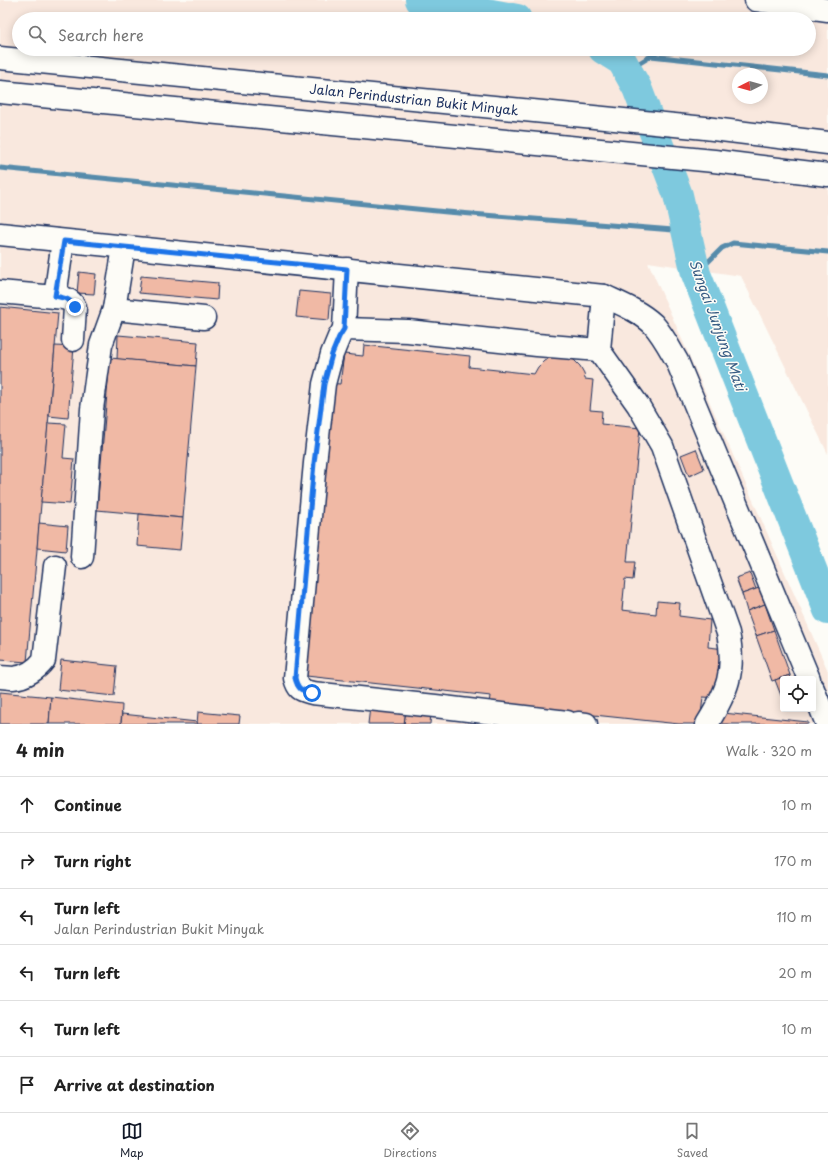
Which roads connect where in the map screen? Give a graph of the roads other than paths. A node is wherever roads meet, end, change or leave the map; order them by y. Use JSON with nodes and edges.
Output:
{"nodes":[{"id":1,"x":756,"y":0,"type":"edge"},
{"id":2,"x":828,"y":10,"type":"edge"},
{"id":3,"x":0,"y":58,"type":"edge"},
{"id":4,"x":0,"y":92,"type":"edge"},
{"id":5,"x":828,"y":143,"type":"edge"},
{"id":6,"x":828,"y":175,"type":"edge"},
{"id":7,"x":0,"y":234,"type":"edge"},
{"id":8,"x":64,"y":241,"type":"junction"},
{"id":9,"x":124,"y":247,"type":"junction"},
{"id":10,"x":347,"y":269,"type":"junction"},
{"id":11,"x":0,"y":292,"type":"edge"},
{"id":12,"x":55,"y":296,"type":"junction"},
{"id":13,"x":604,"y":296,"type":"junction"},
{"id":14,"x":114,"y":309,"type":"junction"},
{"id":15,"x":204,"y":318,"type":"dead end"},
{"id":16,"x":344,"y":329,"type":"junction"},
{"id":17,"x":73,"y":340,"type":"dead end"},
{"id":18,"x":599,"y":350,"type":"junction"},
{"id":19,"x":82,"y":557,"type":"dead end"},
{"id":20,"x":55,"y":566,"type":"dead end"},
{"id":21,"x":0,"y":676,"type":"edge"},
{"id":22,"x":808,"y":676,"type":"edge"},
{"id":23,"x":816,"y":696,"type":"edge"},
{"id":24,"x":577,"y":723,"type":"edge"},
{"id":25,"x":707,"y":724,"type":"edge"},
{"id":26,"x":827,"y":724,"type":"edge"}],
"edges":[{"from":1,"to":2,"type":"main road"},
{"from":3,"to":5,"type":"main road","name":"Jalan Perindustrian Bukit Minyak"},
{"from":4,"to":6,"type":"main road"},
{"from":7,"to":8,"type":"main road"},
{"from":8,"to":9,"type":"main road"},
{"from":8,"to":12,"type":"main road"},
{"from":9,"to":10,"type":"main road"},
{"from":9,"to":14,"type":"main road"},
{"from":10,"to":13,"type":"main road"},
{"from":10,"to":16,"type":"main road"},
{"from":11,"to":12,"type":"main road"},
{"from":12,"to":17,"type":"main road"},
{"from":13,"to":18,"type":"main road"},
{"from":13,"to":22,"type":"main road"},
{"from":14,"to":15,"type":"main road"},
{"from":14,"to":19,"type":"main road"},
{"from":16,"to":18,"type":"main road"},
{"from":16,"to":24,"type":"main road"},
{"from":18,"to":25,"type":"main road"},
{"from":20,"to":21,"type":"main road"},
{"from":23,"to":26,"type":"main road"}]}
